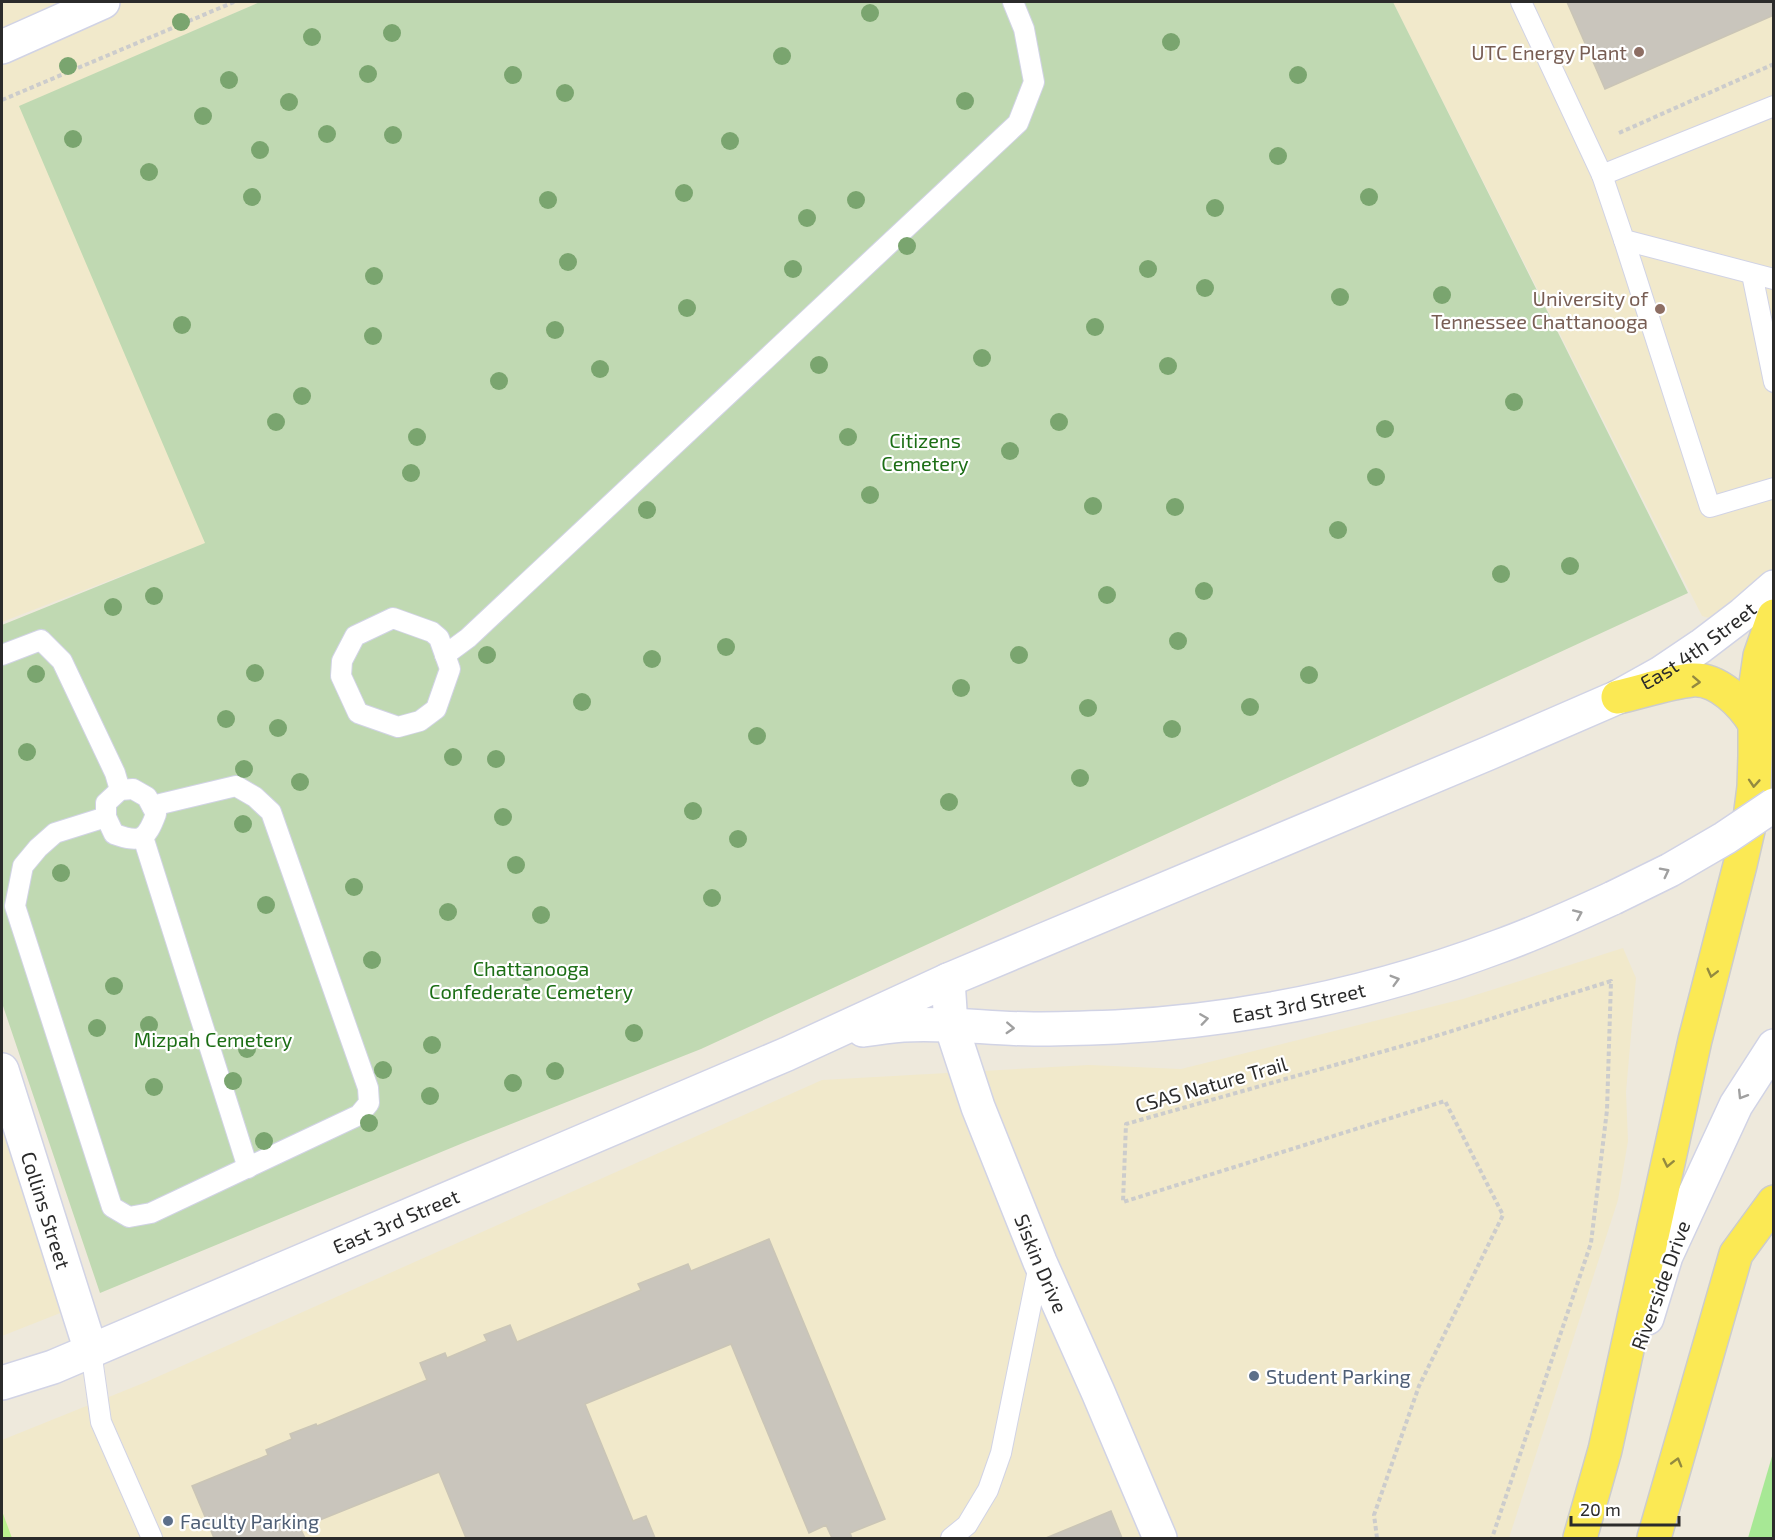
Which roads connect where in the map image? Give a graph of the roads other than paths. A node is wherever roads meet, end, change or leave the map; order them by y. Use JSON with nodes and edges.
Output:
{"nodes":[{"id":1,"x":103,"y":2,"type":"edge"},
{"id":2,"x":1012,"y":2,"type":"edge"},
{"id":3,"x":1521,"y":2,"type":"edge"},
{"id":4,"x":2,"y":47,"type":"edge"},
{"id":5,"x":1773,"y":106,"type":"edge"},
{"id":6,"x":1602,"y":175,"type":"junction"},
{"id":7,"x":1624,"y":240,"type":"junction"},
{"id":8,"x":1752,"y":274,"type":"junction"},
{"id":9,"x":1773,"y":279,"type":"edge"},
{"id":10,"x":1773,"y":382,"type":"edge"},
{"id":11,"x":1773,"y":488,"type":"edge"},
{"id":12,"x":1773,"y":587,"type":"edge"},
{"id":13,"x":1773,"y":616,"type":"edge"},
{"id":14,"x":2,"y":655,"type":"edge"},
{"id":15,"x":445,"y":655,"type":"junction"},
{"id":16,"x":1618,"y":697,"type":"junction"},
{"id":17,"x":1755,"y":724,"type":"junction"},
{"id":18,"x":120,"y":790,"type":"junction"},
{"id":19,"x":1773,"y":805,"type":"edge"},
{"id":20,"x":152,"y":806,"type":"junction"},
{"id":21,"x":106,"y":817,"type":"junction"},
{"id":22,"x":143,"y":837,"type":"junction"},
{"id":23,"x":948,"y":980,"type":"junction"},
{"id":24,"x":951,"y":1025,"type":"junction"},
{"id":25,"x":1773,"y":1046,"type":"edge"},
{"id":26,"x":787,"y":1054,"type":"junction"},
{"id":27,"x":2,"y":1070,"type":"edge"},
{"id":28,"x":248,"y":1167,"type":"junction"},
{"id":29,"x":1773,"y":1182,"type":"edge"},
{"id":30,"x":1773,"y":1202,"type":"edge"},
{"id":31,"x":1736,"y":1254,"type":"junction"},
{"id":32,"x":1040,"y":1262,"type":"junction"},
{"id":33,"x":91,"y":1351,"type":"junction"},
{"id":34,"x":2,"y":1383,"type":"edge"},
{"id":35,"x":1605,"y":1450,"type":"junction"},
{"id":36,"x":152,"y":1539,"type":"edge"},
{"id":37,"x":951,"y":1539,"type":"edge"},
{"id":38,"x":1160,"y":1539,"type":"edge"},
{"id":39,"x":1580,"y":1539,"type":"edge"},
{"id":40,"x":1654,"y":1539,"type":"edge"}],
"edges":[{"from":1,"to":4,"type":"main road"},
{"from":2,"to":15,"type":"lane"},
{"from":3,"to":6,"type":"lane"},
{"from":5,"to":6,"type":"lane"},
{"from":6,"to":7,"type":"lane"},
{"from":7,"to":8,"type":"lane"},
{"from":7,"to":11,"type":"lane"},
{"from":8,"to":9,"type":"lane"},
{"from":8,"to":10,"type":"lane"},
{"from":12,"to":16,"type":"main road","name":"East 4th Street"},
{"from":13,"to":17,"type":"main road"},
{"from":14,"to":18,"type":"lane"},
{"from":15,"to":15,"type":"lane"},
{"from":16,"to":17,"type":"main road","one_way":true},
{"from":16,"to":23,"type":"main road","name":"East 3rd Street"},
{"from":17,"to":35,"type":"main road","one_way":true},
{"from":18,"to":20,"type":"lane"},
{"from":18,"to":21,"type":"lane"},
{"from":24,"to":19,"type":"main road","name":"East 3rd Street","one_way":true,"bridge":true},
{"from":20,"to":22,"type":"lane"},
{"from":20,"to":28,"type":"lane"},
{"from":21,"to":22,"type":"lane"},
{"from":21,"to":28,"type":"lane"},
{"from":22,"to":28,"type":"lane"},
{"from":23,"to":24,"type":"main road","name":"Siskin Drive"},
{"from":23,"to":26,"type":"main road","name":"East 3rd Street"},
{"from":24,"to":26,"type":"main road","name":"East 3rd Street"},
{"from":24,"to":32,"type":"main road","name":"Siskin Drive"},
{"from":25,"to":35,"type":"main road","name":"Riverside Drive","one_way":true},
{"from":26,"to":33,"type":"main road","name":"East 3rd Street"},
{"from":27,"to":33,"type":"main road","name":"Collins Street"},
{"from":29,"to":31,"type":"main road"},
{"from":30,"to":31,"type":"main road"},
{"from":40,"to":31,"type":"main road","one_way":true},
{"from":32,"to":37,"type":"lane"},
{"from":32,"to":38,"type":"main road","name":"Siskin Drive"},
{"from":33,"to":34,"type":"main road","name":"East 3rd Street"},
{"from":33,"to":36,"type":"lane"},
{"from":35,"to":39,"type":"main road","name":"Riverside Drive"}]}
